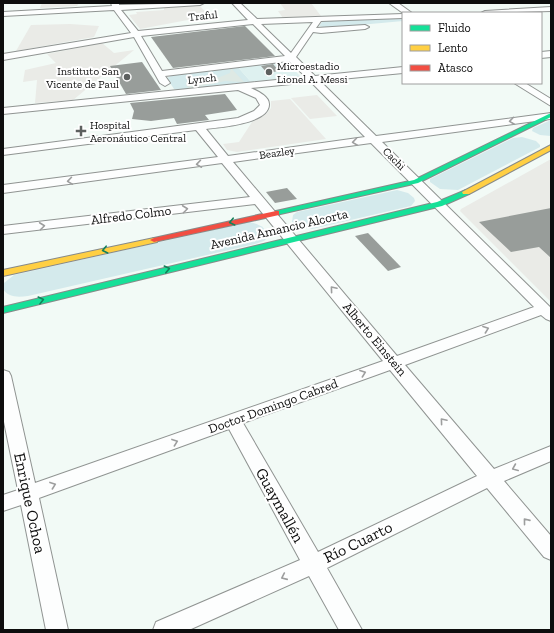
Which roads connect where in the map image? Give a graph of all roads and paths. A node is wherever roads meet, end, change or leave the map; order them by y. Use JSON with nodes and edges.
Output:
{"nodes":[{"id":1,"x":200,"y":3,"type":"edge"},
{"id":2,"x":236,"y":3,"type":"edge"},
{"id":3,"x":394,"y":3,"type":"edge"},
{"id":4,"x":548,"y":3,"type":"edge"},
{"id":5,"x":551,"y":4,"type":"edge"},
{"id":6,"x":115,"y":5,"type":"edge"},
{"id":7,"x":551,"y":9,"type":"edge"},
{"id":8,"x":407,"y":12,"type":"edge"},
{"id":9,"x":511,"y":12,"type":"edge"},
{"id":10,"x":3,"y":14,"type":"edge"},
{"id":11,"x":402,"y":16,"type":"edge"},
{"id":12,"x":319,"y":19,"type":"junction"},
{"id":13,"x":255,"y":21,"type":"junction"},
{"id":14,"x":402,"y":23,"type":"edge"},
{"id":15,"x":312,"y":30,"type":"junction"},
{"id":16,"x":136,"y":34,"type":"junction"},
{"id":17,"x":31,"y":53,"type":"junction"},
{"id":18,"x":3,"y":54,"type":"edge"},
{"id":19,"x":3,"y":58,"type":"edge"},
{"id":20,"x":291,"y":58,"type":"junction"},
{"id":21,"x":402,"y":70,"type":"edge"},
{"id":22,"x":161,"y":74,"type":"junction"},
{"id":23,"x":311,"y":79,"type":"junction"},
{"id":24,"x":521,"y":84,"type":"edge"},
{"id":25,"x":237,"y":87,"type":"junction"},
{"id":26,"x":171,"y":94,"type":"junction"},
{"id":27,"x":551,"y":103,"type":"edge"},
{"id":28,"x":3,"y":111,"type":"edge"},
{"id":29,"x":551,"y":115,"type":"edge"},
{"id":30,"x":199,"y":127,"type":"junction"},
{"id":31,"x":374,"y":139,"type":"junction"},
{"id":32,"x":551,"y":147,"type":"edge"},
{"id":33,"x":3,"y":152,"type":"edge"},
{"id":34,"x":226,"y":160,"type":"junction"},
{"id":35,"x":416,"y":182,"type":"junction"},
{"id":36,"x":3,"y":190,"type":"edge"},
{"id":37,"x":258,"y":200,"type":"junction"},
{"id":38,"x":439,"y":204,"type":"junction"},
{"id":39,"x":270,"y":213,"type":"junction"},
{"id":40,"x":3,"y":230,"type":"edge"},
{"id":41,"x":292,"y":239,"type":"junction"},
{"id":42,"x":3,"y":273,"type":"edge"},
{"id":43,"x":3,"y":310,"type":"edge"},
{"id":44,"x":547,"y":312,"type":"edge"},
{"id":45,"x":394,"y":362,"type":"junction"},
{"id":46,"x":3,"y":376,"type":"edge"},
{"id":47,"x":234,"y":421,"type":"junction"},
{"id":48,"x":551,"y":453,"type":"edge"},
{"id":49,"x":491,"y":478,"type":"junction"},
{"id":50,"x":27,"y":494,"type":"junction"},
{"id":51,"x":3,"y":503,"type":"edge"},
{"id":52,"x":551,"y":551,"type":"edge"},
{"id":53,"x":314,"y":564,"type":"junction"},
{"id":54,"x":57,"y":630,"type":"edge"},
{"id":55,"x":164,"y":630,"type":"edge"},
{"id":56,"x":351,"y":630,"type":"edge"}],
"edges":[{"from":1,"to":6,"type":"street"},
{"from":2,"to":13,"type":"street","name":"Cachi"},
{"from":3,"to":8,"type":"street"},
{"from":4,"to":5,"type":"street"},
{"from":6,"to":10,"type":"street"},
{"from":6,"to":16,"type":"street"},
{"from":7,"to":9,"type":"street"},
{"from":11,"to":12,"type":"street","name":"Traful"},
{"from":12,"to":13,"type":"street","name":"Traful"},
{"from":12,"to":15,"type":"street"},
{"from":13,"to":16,"type":"street","name":"Traful"},
{"from":13,"to":20,"type":"street","name":"Cachi"},
{"from":14,"to":15,"type":"street"},
{"from":15,"to":20,"type":"street"},
{"from":16,"to":17,"type":"street","name":"Traful"},
{"from":16,"to":22,"type":"street"},
{"from":17,"to":18,"type":"street","name":"Traful"},
{"from":17,"to":19,"type":"street","name":"Traful"},
{"from":20,"to":22,"type":"street"},
{"from":20,"to":23,"type":"street","name":"Cachi"},
{"from":21,"to":23,"type":"street","name":"Lynch"},
{"from":22,"to":26,"type":"street"},
{"from":23,"to":25,"type":"street","name":"Lynch"},
{"from":23,"to":31,"type":"street","name":"Cachi"},
{"from":24,"to":27,"type":"street"},
{"from":25,"to":26,"type":"street","name":"Lynch"},
{"from":25,"to":30,"type":"street"},
{"from":26,"to":28,"type":"street","name":"Lynch"},
{"from":29,"to":31,"type":"street","name":"Beazley","one_way":true},
{"from":29,"to":35,"type":"main road","name":"Avenida Amancio Alcorta"},
{"from":30,"to":33,"type":"street"},
{"from":30,"to":34,"type":"street","name":"Alberto Einstein"},
{"from":31,"to":34,"type":"street","name":"Beazley","one_way":true},
{"from":31,"to":35,"type":"street","name":"Cachi"},
{"from":32,"to":38,"type":"main road","name":"Avenida Amancio Alcorta"},
{"from":34,"to":36,"type":"street","name":"Beazley","one_way":true},
{"from":34,"to":37,"type":"street","name":"Alberto Einstein"},
{"from":35,"to":38,"type":"street","name":"Cachi"},
{"from":35,"to":39,"type":"main road","name":"Avenida Amancio Alcorta"},
{"from":37,"to":39,"type":"street","name":"Alberto Einstein"},
{"from":40,"to":37,"type":"street","name":"Alfredo Colmo","one_way":true},
{"from":38,"to":41,"type":"main road","name":"Avenida Amancio Alcorta"},
{"from":38,"to":44,"type":"street","name":"Cachi"},
{"from":39,"to":41,"type":"street","name":"Alberto Einstein"},
{"from":39,"to":42,"type":"main road","name":"Avenida Amancio Alcorta","one_way":true},
{"from":43,"to":41,"type":"main road","name":"Avenida Amancio Alcorta","one_way":true},
{"from":45,"to":41,"type":"street","name":"Alberto Einstein","one_way":true},
{"from":45,"to":44,"type":"street","name":"Doctor Domingo Cabred","one_way":true},
{"from":47,"to":45,"type":"street","name":"Doctor Domingo Cabred","one_way":true},
{"from":49,"to":45,"type":"street","name":"Alberto Einstein","one_way":true},
{"from":46,"to":50,"type":"street","name":"Enrique Ochoa"},
{"from":50,"to":47,"type":"street","name":"Doctor Domingo Cabred","one_way":true},
{"from":47,"to":53,"type":"street","name":"Guaymallén"},
{"from":48,"to":49,"type":"street","name":"Río Cuarto","one_way":true},
{"from":52,"to":49,"type":"street","name":"Alberto Einstein","one_way":true},
{"from":49,"to":53,"type":"street","name":"Río Cuarto"},
{"from":50,"to":51,"type":"street","name":"Doctor Domingo Cabred"},
{"from":50,"to":54,"type":"street","name":"Enrique Ochoa"},
{"from":53,"to":55,"type":"street","name":"Río Cuarto","one_way":true},
{"from":53,"to":56,"type":"street","name":"Guaymallén"}]}
